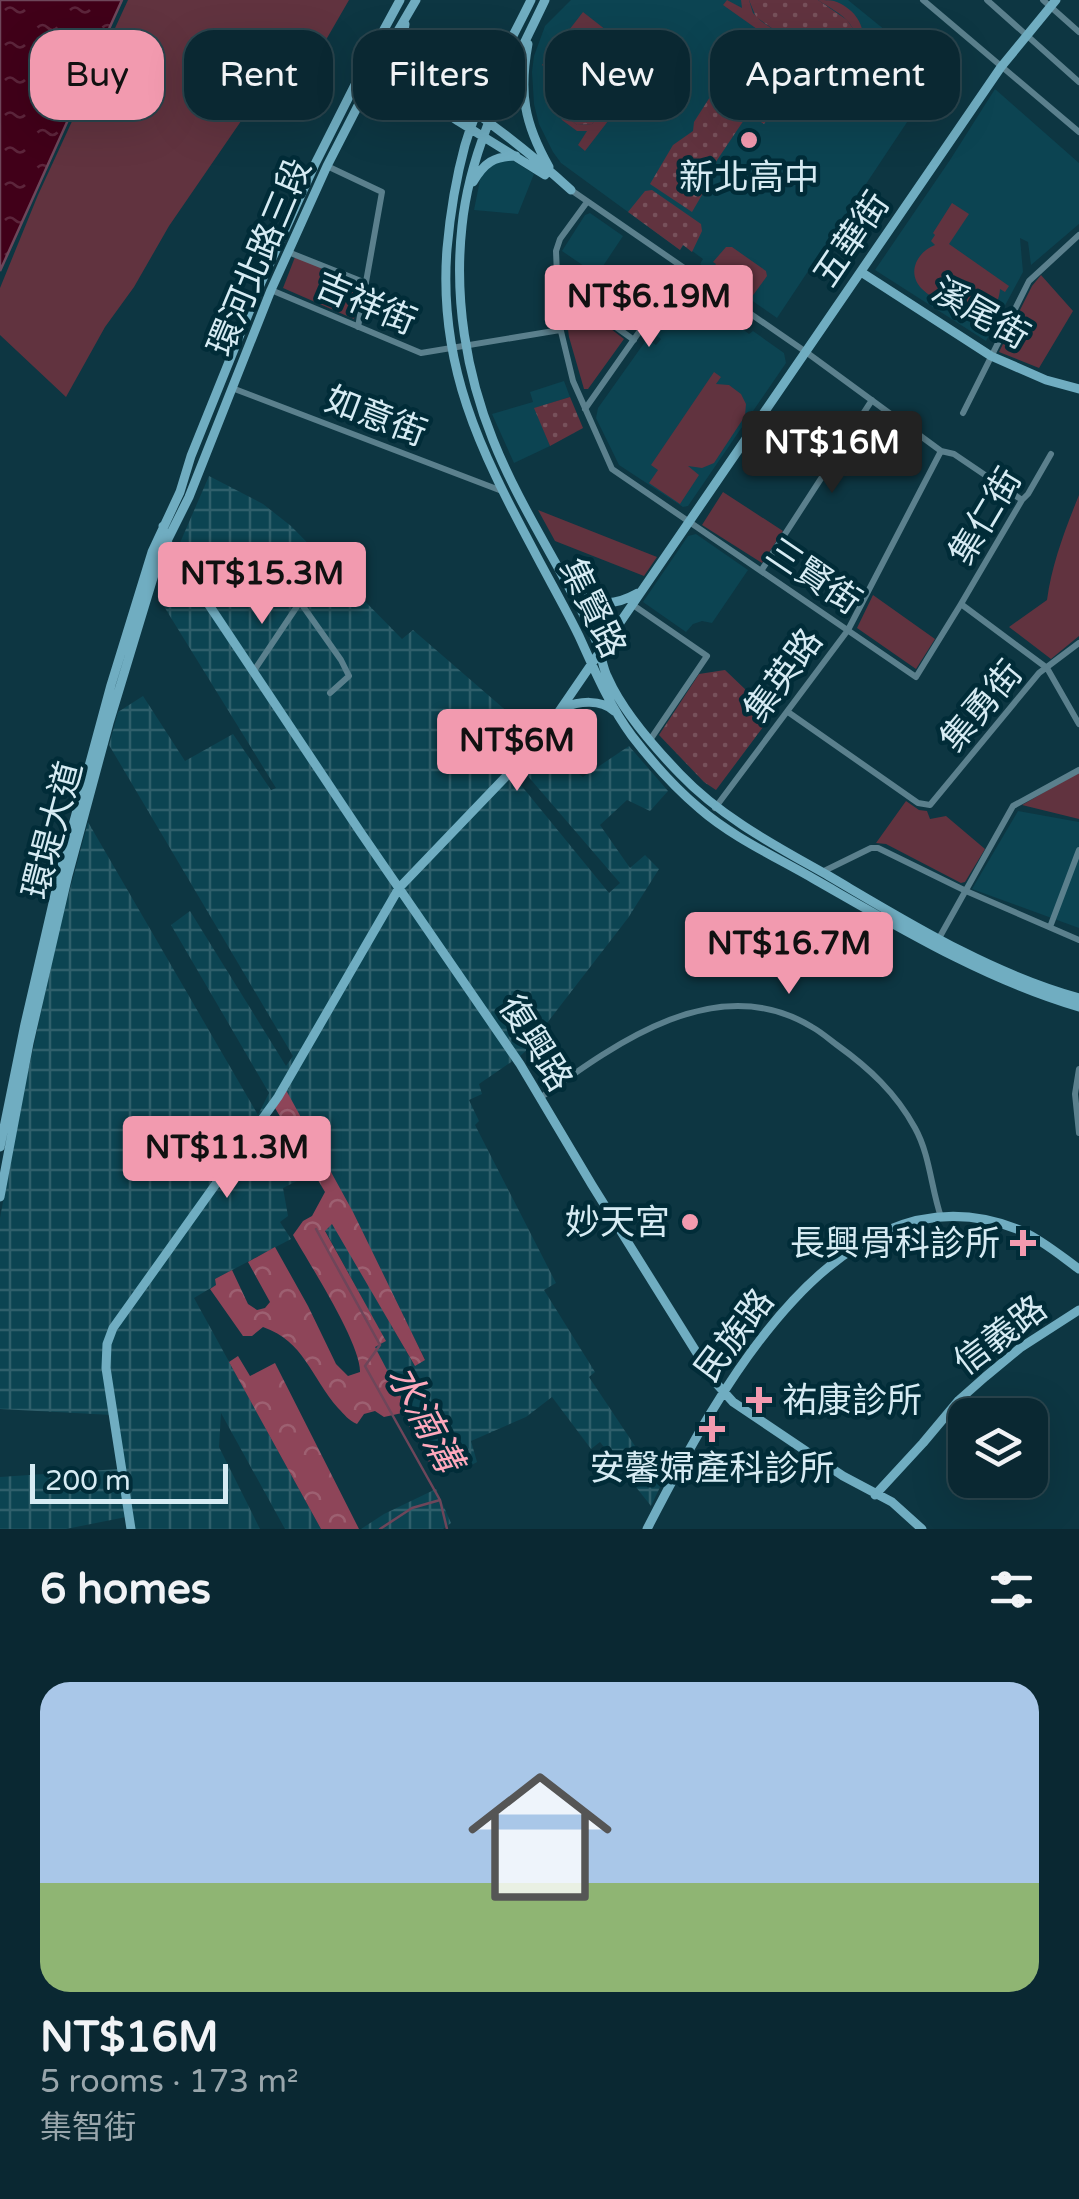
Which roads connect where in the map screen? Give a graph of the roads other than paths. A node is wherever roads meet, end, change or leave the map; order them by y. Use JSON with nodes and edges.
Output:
{"nodes":[{"id":1,"x":400,"y":0,"type":"edge"},
{"id":2,"x":416,"y":0,"type":"edge"},
{"id":3,"x":530,"y":0,"type":"edge"},
{"id":4,"x":544,"y":0,"type":"edge"},
{"id":5,"x":923,"y":0,"type":"edge"},
{"id":6,"x":987,"y":0,"type":"edge"},
{"id":7,"x":1050,"y":2,"type":"edge"},
{"id":8,"x":406,"y":17,"type":"junction"},
{"id":9,"x":384,"y":30,"type":"edge"},
{"id":10,"x":398,"y":30,"type":"edge"},
{"id":11,"x":405,"y":30,"type":"edge"},
{"id":12,"x":516,"y":30,"type":"edge"},
{"id":13,"x":530,"y":32,"type":"junction"},
{"id":14,"x":1079,"y":32,"type":"edge"},
{"id":15,"x":1028,"y":35,"type":"junction"},
{"id":16,"x":1001,"y":67,"type":"junction"},
{"id":17,"x":1079,"y":82,"type":"edge"},
{"id":18,"x":353,"y":89,"type":"edge"},
{"id":19,"x":353,"y":117,"type":"edge"},
{"id":20,"x":458,"y":120,"type":"edge"},
{"id":21,"x":475,"y":120,"type":"edge"},
{"id":22,"x":484,"y":120,"type":"edge"},
{"id":23,"x":488,"y":123,"type":"junction"},
{"id":24,"x":471,"y":129,"type":"junction"},
{"id":25,"x":1079,"y":132,"type":"edge"},
{"id":26,"x":484,"y":136,"type":"junction"},
{"id":27,"x":516,"y":156,"type":"junction"},
{"id":28,"x":327,"y":166,"type":"junction"},
{"id":29,"x":553,"y":174,"type":"junction"},
{"id":30,"x":570,"y":190,"type":"junction"},
{"id":31,"x":466,"y":192,"type":"junction"},
{"id":32,"x":587,"y":202,"type":"junction"},
{"id":33,"x":1079,"y":235,"type":"edge"},
{"id":34,"x":288,"y":252,"type":"junction"},
{"id":35,"x":684,"y":268,"type":"junction"},
{"id":36,"x":861,"y":272,"type":"junction"},
{"id":37,"x":366,"y":283,"type":"junction"},
{"id":38,"x":556,"y":284,"type":"junction"},
{"id":39,"x":272,"y":290,"type":"junction"},
{"id":40,"x":358,"y":326,"type":"junction"},
{"id":41,"x":560,"y":330,"type":"junction"},
{"id":42,"x":634,"y":340,"type":"junction"},
{"id":43,"x":466,"y":346,"type":"junction"},
{"id":44,"x":452,"y":348,"type":"junction"},
{"id":45,"x":806,"y":352,"type":"junction"},
{"id":46,"x":991,"y":356,"type":"junction"},
{"id":47,"x":232,"y":388,"type":"junction"},
{"id":48,"x":1079,"y":389,"type":"edge"},
{"id":49,"x":872,"y":400,"type":"junction"},
{"id":50,"x":584,"y":410,"type":"junction"},
{"id":51,"x":963,"y":413,"type":"dead end"},
{"id":52,"x":206,"y":419,"type":"junction"},
{"id":53,"x":218,"y":424,"type":"junction"},
{"id":54,"x":941,"y":451,"type":"junction"},
{"id":55,"x":1052,"y":454,"type":"dead end"},
{"id":56,"x":502,"y":491,"type":"junction"},
{"id":57,"x":1022,"y":500,"type":"junction"},
{"id":58,"x":690,"y":521,"type":"junction"},
{"id":59,"x":163,"y":526,"type":"junction"},
{"id":60,"x":168,"y":542,"type":"junction"},
{"id":61,"x":761,"y":571,"type":"junction"},
{"id":62,"x":562,"y":574,"type":"junction"},
{"id":63,"x":641,"y":592,"type":"junction"},
{"id":64,"x":633,"y":604,"type":"junction"},
{"id":65,"x":961,"y":604,"type":"junction"},
{"id":66,"x":848,"y":630,"type":"junction"},
{"id":67,"x":1079,"y":643,"type":"edge"},
{"id":68,"x":600,"y":651,"type":"junction"},
{"id":69,"x":591,"y":666,"type":"junction"},
{"id":70,"x":1046,"y":668,"type":"junction"},
{"id":71,"x":253,"y":672,"type":"junction"},
{"id":72,"x":330,"y":693,"type":"dead end"},
{"id":73,"x":560,"y":708,"type":"junction"},
{"id":74,"x":788,"y":712,"type":"junction"},
{"id":75,"x":617,"y":713,"type":"junction"},
{"id":76,"x":1079,"y":724,"type":"edge"},
{"id":77,"x":650,"y":740,"type":"junction"},
{"id":78,"x":1079,"y":770,"type":"edge"},
{"id":79,"x":713,"y":811,"type":"junction"},
{"id":80,"x":1079,"y":850,"type":"edge"},
{"id":81,"x":822,"y":872,"type":"junction"},
{"id":82,"x":64,"y":874,"type":"junction"},
{"id":83,"x":400,"y":888,"type":"junction"},
{"id":84,"x":966,"y":890,"type":"junction"},
{"id":85,"x":1050,"y":928,"type":"junction"},
{"id":86,"x":1079,"y":940,"type":"edge"},
{"id":87,"x":937,"y":944,"type":"junction"},
{"id":88,"x":45,"y":952,"type":"junction"},
{"id":89,"x":1079,"y":998,"type":"edge"},
{"id":90,"x":1079,"y":1007,"type":"edge"},
{"id":91,"x":1079,"y":1069,"type":"edge"},
{"id":92,"x":539,"y":1098,"type":"junction"},
{"id":93,"x":1079,"y":1133,"type":"edge"},
{"id":94,"x":0,"y":1147,"type":"edge"},
{"id":95,"x":0,"y":1197,"type":"edge"},
{"id":96,"x":941,"y":1217,"type":"junction"},
{"id":97,"x":1079,"y":1269,"type":"edge"},
{"id":98,"x":1079,"y":1310,"type":"edge"},
{"id":99,"x":723,"y":1392,"type":"junction"},
{"id":100,"x":875,"y":1495,"type":"junction"},
{"id":101,"x":131,"y":1529,"type":"edge"},
{"id":102,"x":647,"y":1529,"type":"edge"},
{"id":103,"x":922,"y":1529,"type":"edge"}],
"edges":[{"from":1,"to":9,"type":"street","name":"環河北路三段"},
{"from":2,"to":8,"type":"street","name":"環河北路三段"},
{"from":3,"to":12,"type":"street","name":"集賢路"},
{"from":4,"to":13,"type":"street","name":"集賢路"},
{"from":5,"to":16,"type":"street"},
{"from":6,"to":15,"type":"street"},
{"from":7,"to":14,"type":"street"},
{"from":7,"to":15,"type":"street","name":"五華街"},
{"from":8,"to":10,"type":"street","name":"環河北路三段"},
{"from":8,"to":11,"type":"street"},
{"from":13,"to":23,"type":"street","name":"集賢路"},
{"from":13,"to":29,"type":"street"},
{"from":15,"to":16,"type":"street","name":"五華街"},
{"from":15,"to":17,"type":"street"},
{"from":16,"to":25,"type":"street"},
{"from":16,"to":36,"type":"street","name":"五華街"},
{"from":18,"to":52,"type":"street","name":"環河北路三段"},
{"from":19,"to":28,"type":"street","name":"環河北路三段"},
{"from":20,"to":24,"type":"street"},
{"from":21,"to":24,"type":"street","name":"集賢路"},
{"from":22,"to":23,"type":"street"},
{"from":23,"to":26,"type":"street","name":"集賢路"},
{"from":23,"to":29,"type":"street"},
{"from":24,"to":26,"type":"street"},
{"from":24,"to":44,"type":"street","name":"集賢路"},
{"from":26,"to":27,"type":"street"},
{"from":26,"to":31,"type":"street","name":"集賢路"},
{"from":27,"to":30,"type":"street"},
{"from":27,"to":31,"type":"street"},
{"from":28,"to":34,"type":"street","name":"環河北路三段"},
{"from":28,"to":37,"type":"street"},
{"from":29,"to":30,"type":"street"},
{"from":30,"to":32,"type":"street"},
{"from":31,"to":43,"type":"street","name":"集賢路"},
{"from":32,"to":35,"type":"street"},
{"from":32,"to":38,"type":"street","name":"三賢街"},
{"from":33,"to":46,"type":"street"},
{"from":34,"to":37,"type":"street"},
{"from":34,"to":39,"type":"street","name":"環河北路三段"},
{"from":35,"to":42,"type":"street"},
{"from":35,"to":45,"type":"street"},
{"from":36,"to":45,"type":"street","name":"五華街"},
{"from":36,"to":46,"type":"street","name":"溪尾街"},
{"from":37,"to":40,"type":"street"},
{"from":38,"to":41,"type":"street","name":"三賢街"},
{"from":38,"to":42,"type":"street"},
{"from":39,"to":40,"type":"street","name":"吉祥街"},
{"from":39,"to":47,"type":"street","name":"環河北路三段"},
{"from":40,"to":44,"type":"street","name":"吉祥街"},
{"from":41,"to":43,"type":"street","name":"吉祥街"},
{"from":41,"to":50,"type":"street","name":"三賢街"},
{"from":42,"to":50,"type":"street"},
{"from":43,"to":44,"type":"street","name":"吉祥街"},
{"from":43,"to":62,"type":"street","name":"集賢路"},
{"from":44,"to":56,"type":"street","name":"集賢路"},
{"from":45,"to":49,"type":"street"},
{"from":45,"to":58,"type":"street","name":"五華街"},
{"from":46,"to":48,"type":"street","name":"溪尾街"},
{"from":46,"to":51,"type":"street"},
{"from":47,"to":53,"type":"street","name":"環河北路三段"},
{"from":47,"to":56,"type":"street","name":"如意街"},
{"from":49,"to":54,"type":"street"},
{"from":49,"to":61,"type":"street"},
{"from":50,"to":58,"type":"street","name":"三賢街"},
{"from":52,"to":53,"type":"street"},
{"from":52,"to":59,"type":"street","name":"環河北路三段"},
{"from":53,"to":60,"type":"street","name":"環河北路三段"},
{"from":54,"to":57,"type":"street"},
{"from":54,"to":66,"type":"street","name":"集英路"},
{"from":55,"to":57,"type":"street","name":"集仁街"},
{"from":56,"to":69,"type":"street","name":"集賢路"},
{"from":57,"to":65,"type":"street","name":"集仁街"},
{"from":58,"to":61,"type":"street","name":"三賢街"},
{"from":58,"to":63,"type":"street","name":"五華街"},
{"from":59,"to":60,"type":"street","name":"復興路"},
{"from":59,"to":82,"type":"street","name":"環堤大道"},
{"from":60,"to":71,"type":"street","name":"復興路"},
{"from":60,"to":82,"type":"street","name":"環堤大道"},
{"from":61,"to":66,"type":"street","name":"三賢街"},
{"from":62,"to":63,"type":"street"},
{"from":62,"to":68,"type":"street","name":"集賢路"},
{"from":63,"to":64,"type":"street","name":"五華街"},
{"from":64,"to":68,"type":"street","name":"五華街"},
{"from":64,"to":77,"type":"street"},
{"from":65,"to":66,"type":"street","name":"三賢街"},
{"from":65,"to":70,"type":"street"},
{"from":66,"to":74,"type":"street","name":"集英路"},
{"from":67,"to":70,"type":"street","name":"集勇街"},
{"from":68,"to":69,"type":"street","name":"五華街"},
{"from":68,"to":77,"type":"street","name":"集賢路"},
{"from":69,"to":73,"type":"street","name":"五華街"},
{"from":69,"to":75,"type":"street","name":"集賢路"},
{"from":70,"to":74,"type":"street","name":"集勇街"},
{"from":70,"to":76,"type":"street"},
{"from":71,"to":72,"type":"street"},
{"from":71,"to":83,"type":"street","name":"復興路"},
{"from":73,"to":75,"type":"street"},
{"from":73,"to":83,"type":"street","name":"五華街"},
{"from":74,"to":79,"type":"street","name":"集英路"},
{"from":75,"to":79,"type":"street","name":"集賢路"},
{"from":77,"to":79,"type":"street","name":"集賢路"},
{"from":78,"to":84,"type":"street"},
{"from":79,"to":81,"type":"street","name":"集賢路"},
{"from":79,"to":87,"type":"street","name":"集賢路"},
{"from":80,"to":85,"type":"street"},
{"from":81,"to":84,"type":"street"},
{"from":81,"to":87,"type":"street","name":"集賢路"},
{"from":82,"to":88,"type":"street","name":"環堤大道"},
{"from":83,"to":92,"type":"street","name":"復興路"},
{"from":83,"to":101,"type":"street","name":"五華街"},
{"from":84,"to":85,"type":"street"},
{"from":84,"to":87,"type":"street"},
{"from":85,"to":86,"type":"street"},
{"from":87,"to":89,"type":"street","name":"集賢路"},
{"from":87,"to":90,"type":"street","name":"集賢路"},
{"from":88,"to":94,"type":"street","name":"環堤大道"},
{"from":88,"to":95,"type":"street","name":"環堤大道"},
{"from":91,"to":93,"type":"street"},
{"from":92,"to":96,"type":"street"},
{"from":92,"to":99,"type":"street","name":"復興路"},
{"from":96,"to":97,"type":"street","name":"民族路"},
{"from":96,"to":99,"type":"street","name":"民族路"},
{"from":98,"to":100,"type":"street","name":"信義路"},
{"from":99,"to":100,"type":"street","name":"復興路"},
{"from":99,"to":102,"type":"street","name":"民族路"},
{"from":100,"to":103,"type":"street","name":"復興路"}]}
